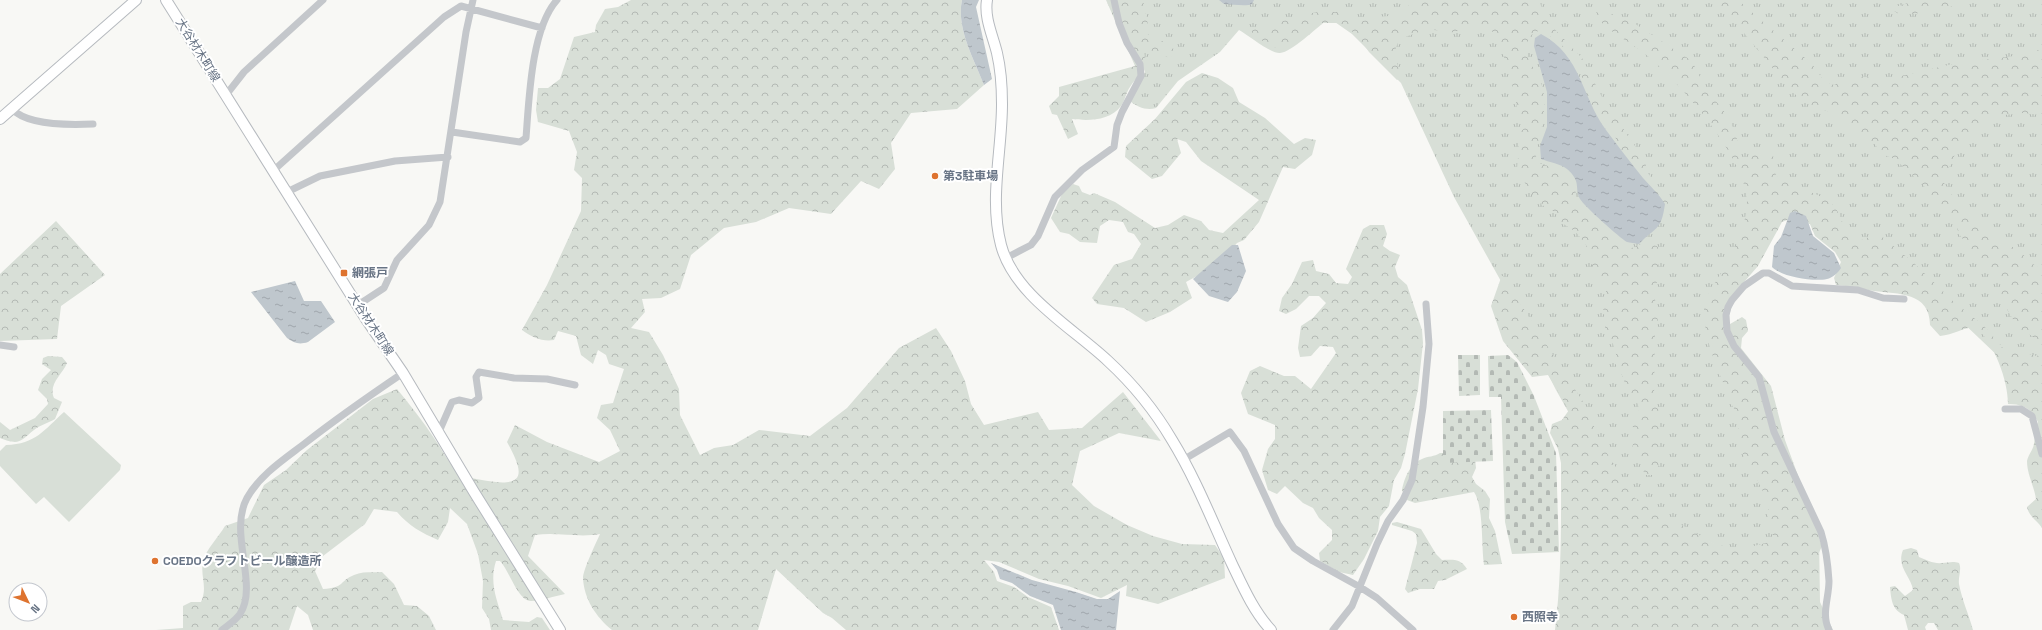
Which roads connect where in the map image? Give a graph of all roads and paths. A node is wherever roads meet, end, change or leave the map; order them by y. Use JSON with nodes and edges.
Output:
{"nodes":[{"id":1,"x":136,"y":0,"type":"edge"},
{"id":2,"x":166,"y":0,"type":"edge"},
{"id":3,"x":323,"y":0,"type":"edge"},
{"id":4,"x":473,"y":0,"type":"edge"},
{"id":5,"x":557,"y":0,"type":"edge"},
{"id":6,"x":987,"y":0,"type":"edge"},
{"id":7,"x":1114,"y":0,"type":"edge"},
{"id":8,"x":471,"y":10,"type":"junction"},
{"id":9,"x":542,"y":28,"type":"junction"},
{"id":10,"x":226,"y":95,"type":"junction"},
{"id":11,"x":12,"y":109,"type":"junction"},
{"id":12,"x":0,"y":119,"type":"edge"},
{"id":13,"x":93,"y":124,"type":"dead end"},
{"id":14,"x":452,"y":132,"type":"junction"},
{"id":15,"x":448,"y":157,"type":"junction"},
{"id":16,"x":274,"y":170,"type":"junction"},
{"id":17,"x":287,"y":192,"type":"junction"},
{"id":18,"x":1006,"y":258,"type":"junction"},
{"id":19,"x":1904,"y":299,"type":"dead end"},
{"id":20,"x":1426,"y":304,"type":"dead end"},
{"id":21,"x":358,"y":305,"type":"junction"},
{"id":22,"x":0,"y":345,"type":"edge"},
{"id":23,"x":14,"y":347,"type":"dead end"},
{"id":24,"x":403,"y":373,"type":"junction"},
{"id":25,"x":575,"y":385,"type":"dead end"},
{"id":26,"x":2005,"y":409,"type":"dead end"},
{"id":27,"x":438,"y":434,"type":"junction"},
{"id":28,"x":2042,"y":454,"type":"edge"},
{"id":29,"x":1183,"y":460,"type":"junction"},
{"id":30,"x":1360,"y":587,"type":"junction"},
{"id":31,"x":222,"y":630,"type":"edge"},
{"id":32,"x":560,"y":630,"type":"edge"},
{"id":33,"x":1271,"y":630,"type":"edge"},
{"id":34,"x":1333,"y":630,"type":"edge"},
{"id":35,"x":1413,"y":630,"type":"edge"},
{"id":36,"x":1829,"y":630,"type":"edge"}],
"edges":[{"from":1,"to":11,"type":"street"},
{"from":2,"to":10,"type":"street","name":"大谷材木町線"},
{"from":3,"to":10,"type":"street"},
{"from":4,"to":8,"type":"street"},
{"from":5,"to":9,"type":"street"},
{"from":6,"to":18,"type":"street"},
{"from":7,"to":18,"type":"street"},
{"from":8,"to":9,"type":"street"},
{"from":8,"to":14,"type":"street"},
{"from":8,"to":16,"type":"street"},
{"from":9,"to":14,"type":"street"},
{"from":10,"to":16,"type":"street","name":"大谷材木町線"},
{"from":11,"to":12,"type":"street"},
{"from":11,"to":13,"type":"street"},
{"from":14,"to":15,"type":"street"},
{"from":15,"to":17,"type":"street"},
{"from":15,"to":21,"type":"street"},
{"from":16,"to":17,"type":"street","name":"大谷材木町線"},
{"from":17,"to":21,"type":"street","name":"大谷材木町線"},
{"from":18,"to":29,"type":"street"},
{"from":19,"to":36,"type":"street"},
{"from":20,"to":30,"type":"street"},
{"from":21,"to":24,"type":"street","name":"大谷材木町線"},
{"from":22,"to":23,"type":"street"},
{"from":24,"to":27,"type":"street","name":"大谷材木町線"},
{"from":24,"to":31,"type":"street"},
{"from":25,"to":27,"type":"street"},
{"from":26,"to":28,"type":"street"},
{"from":27,"to":32,"type":"street","name":"大谷材木町線"},
{"from":29,"to":30,"type":"street"},
{"from":29,"to":33,"type":"street"},
{"from":30,"to":34,"type":"street"},
{"from":30,"to":35,"type":"street"}]}
